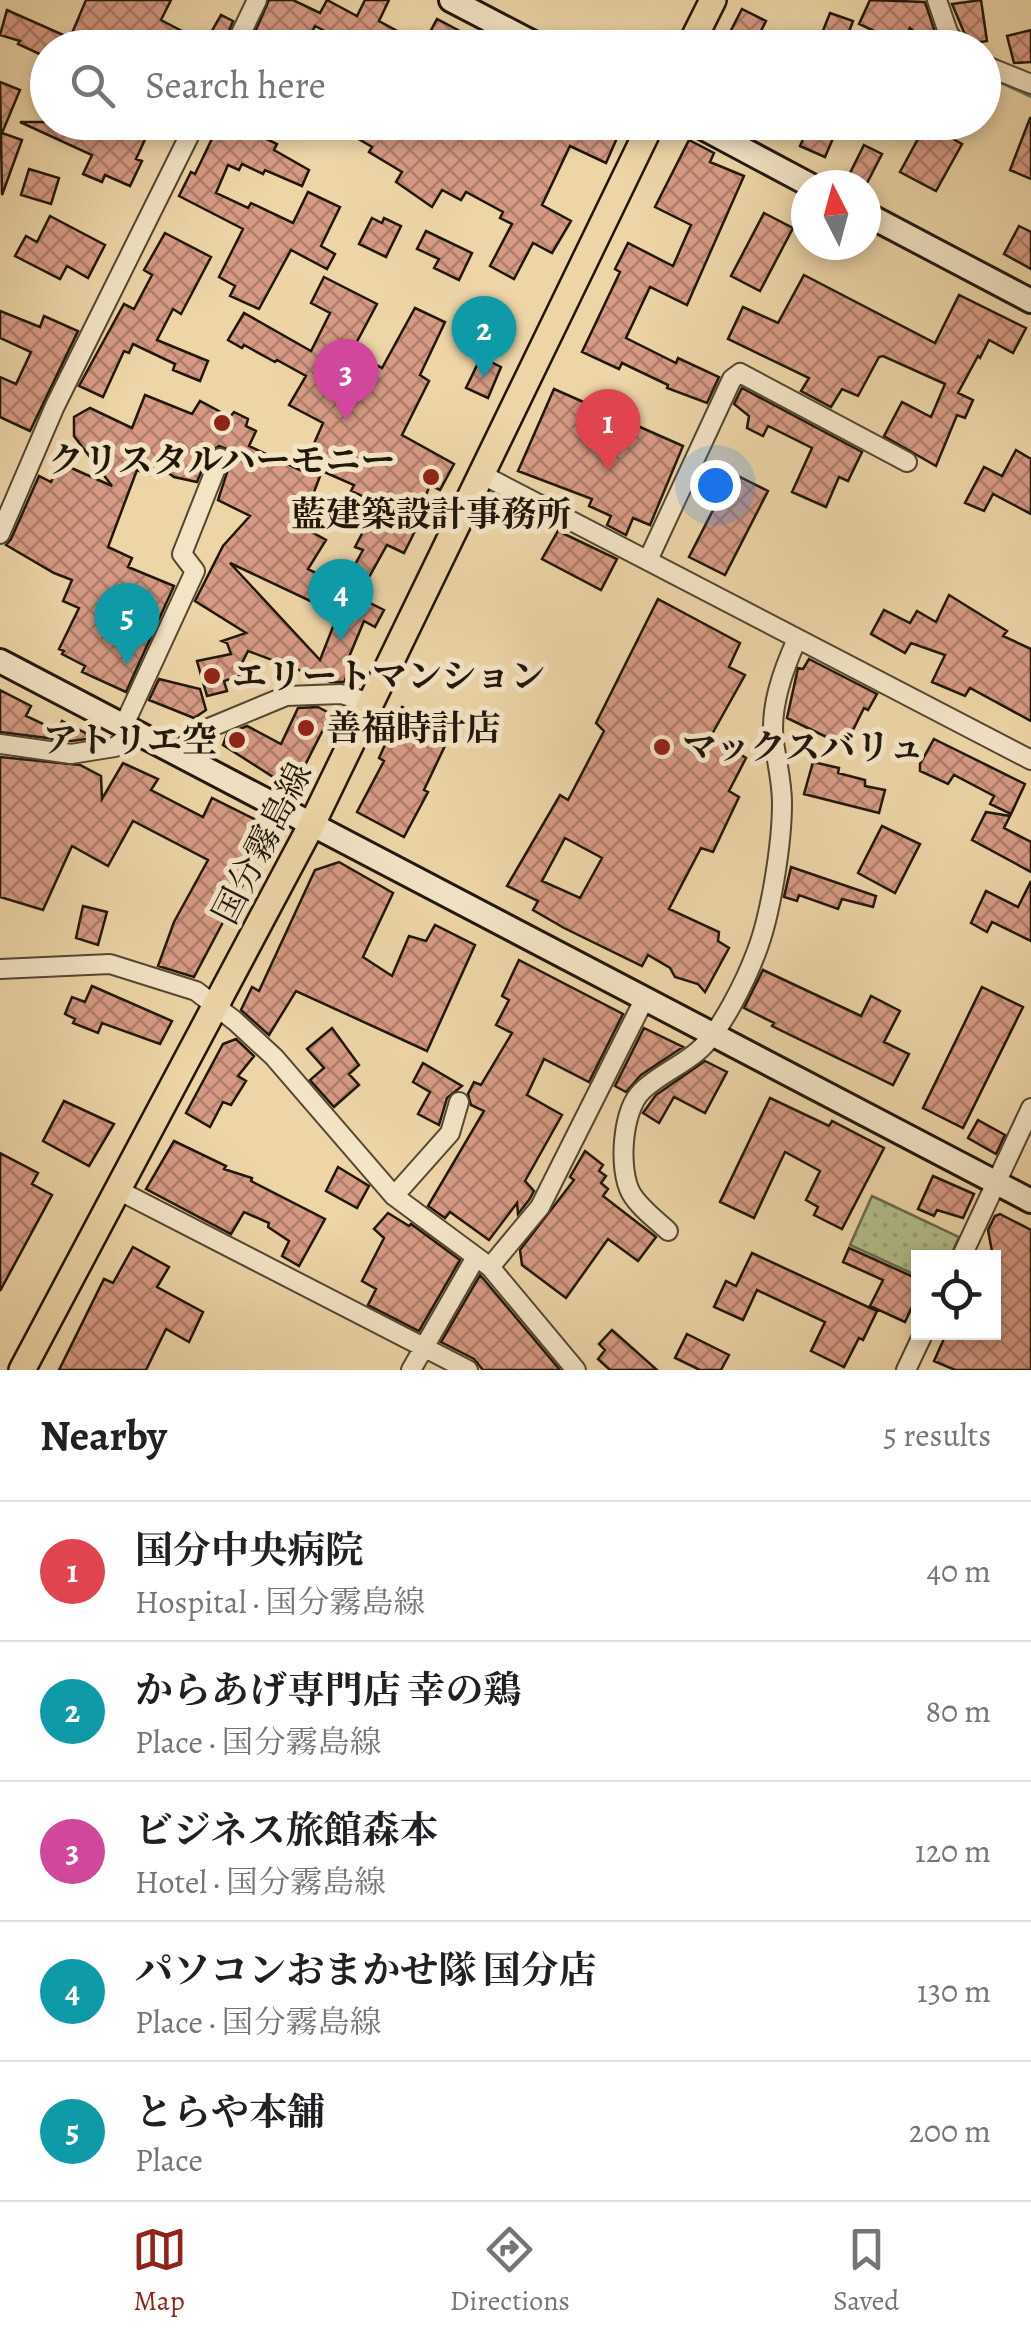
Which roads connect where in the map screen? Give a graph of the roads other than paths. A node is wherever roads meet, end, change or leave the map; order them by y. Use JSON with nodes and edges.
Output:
{"nodes":[{"id":1,"x":257,"y":0,"type":"edge"},
{"id":2,"x":451,"y":0,"type":"edge"},
{"id":3,"x":712,"y":0,"type":"edge"},
{"id":4,"x":937,"y":0,"type":"edge"},
{"id":5,"x":243,"y":30,"type":"edge"},
{"id":6,"x":508,"y":30,"type":"edge"},
{"id":7,"x":698,"y":30,"type":"edge"},
{"id":8,"x":950,"y":30,"type":"edge"},
{"id":9,"x":1001,"y":72,"type":"edge"},
{"id":10,"x":1031,"y":84,"type":"edge"},
{"id":11,"x":187,"y":140,"type":"edge"},
{"id":12,"x":643,"y":140,"type":"edge"},
{"id":13,"x":726,"y":140,"type":"edge"},
{"id":14,"x":791,"y":175,"type":"edge"},
{"id":15,"x":881,"y":222,"type":"edge"},
{"id":16,"x":1031,"y":302,"type":"edge"},
{"id":17,"x":220,"y":458,"type":"dead end"},
{"id":18,"x":907,"y":462,"type":"dead end"},
{"id":19,"x":481,"y":474,"type":"junction"},
{"id":20,"x":0,"y":534,"type":"edge"},
{"id":21,"x":648,"y":560,"type":"junction"},
{"id":22,"x":797,"y":639,"type":"junction"},
{"id":23,"x":0,"y":661,"type":"edge"},
{"id":24,"x":371,"y":703,"type":"junction"},
{"id":25,"x":130,"y":728,"type":"junction"},
{"id":26,"x":0,"y":744,"type":"edge"},
{"id":27,"x":180,"y":754,"type":"junction"},
{"id":28,"x":1031,"y":760,"type":"edge"},
{"id":29,"x":312,"y":824,"type":"junction"},
{"id":30,"x":0,"y":969,"type":"edge"},
{"id":31,"x":644,"y":1000,"type":"junction"},
{"id":32,"x":216,"y":1006,"type":"junction"},
{"id":33,"x":712,"y":1036,"type":"junction"},
{"id":34,"x":459,"y":1102,"type":"dead end"},
{"id":35,"x":1031,"y":1108,"type":"edge"},
{"id":36,"x":996,"y":1182,"type":"junction"},
{"id":37,"x":116,"y":1189,"type":"junction"},
{"id":38,"x":394,"y":1196,"type":"junction"},
{"id":39,"x":1031,"y":1201,"type":"edge"},
{"id":40,"x":668,"y":1231,"type":"dead end"},
{"id":41,"x":964,"y":1250,"type":"edge"},
{"id":42,"x":483,"y":1262,"type":"junction"},
{"id":43,"x":920,"y":1340,"type":"edge"},
{"id":44,"x":423,"y":1348,"type":"junction"},
{"id":45,"x":22,"y":1370,"type":"edge"},
{"id":46,"x":412,"y":1370,"type":"edge"},
{"id":47,"x":468,"y":1370,"type":"edge"},
{"id":48,"x":576,"y":1370,"type":"edge"},
{"id":49,"x":906,"y":1370,"type":"edge"}],
"edges":[{"from":1,"to":5,"type":"street"},
{"from":2,"to":6,"type":"street"},
{"from":3,"to":7,"type":"main road"},
{"from":4,"to":8,"type":"street"},
{"from":9,"to":10,"type":"street"},
{"from":11,"to":20,"type":"street"},
{"from":12,"to":19,"type":"main road","name":"国分霧島線"},
{"from":13,"to":14,"type":"street"},
{"from":15,"to":16,"type":"street"},
{"from":17,"to":25,"type":"street"},
{"from":18,"to":21,"type":"street"},
{"from":19,"to":21,"type":"street"},
{"from":19,"to":24,"type":"main road","name":"国分霧島線"},
{"from":21,"to":22,"type":"street"},
{"from":22,"to":28,"type":"street"},
{"from":22,"to":33,"type":"street"},
{"from":23,"to":25,"type":"street"},
{"from":24,"to":27,"type":"street"},
{"from":24,"to":29,"type":"main road","name":"国分霧島線"},
{"from":25,"to":26,"type":"street"},
{"from":25,"to":27,"type":"street"},
{"from":27,"to":29,"type":"street"},
{"from":29,"to":31,"type":"street"},
{"from":29,"to":32,"type":"main road","name":"国分霧島線"},
{"from":30,"to":32,"type":"street"},
{"from":31,"to":33,"type":"street"},
{"from":31,"to":42,"type":"street"},
{"from":32,"to":37,"type":"main road","name":"国分霧島線"},
{"from":32,"to":38,"type":"street"},
{"from":33,"to":36,"type":"street"},
{"from":33,"to":40,"type":"street"},
{"from":34,"to":38,"type":"street"},
{"from":35,"to":36,"type":"street"},
{"from":36,"to":39,"type":"street"},
{"from":36,"to":41,"type":"street"},
{"from":37,"to":44,"type":"street"},
{"from":37,"to":45,"type":"main road","name":"国分霧島線"},
{"from":38,"to":42,"type":"street"},
{"from":42,"to":44,"type":"street"},
{"from":42,"to":48,"type":"street"},
{"from":43,"to":49,"type":"street"},
{"from":44,"to":46,"type":"street"},
{"from":44,"to":47,"type":"street"}]}
